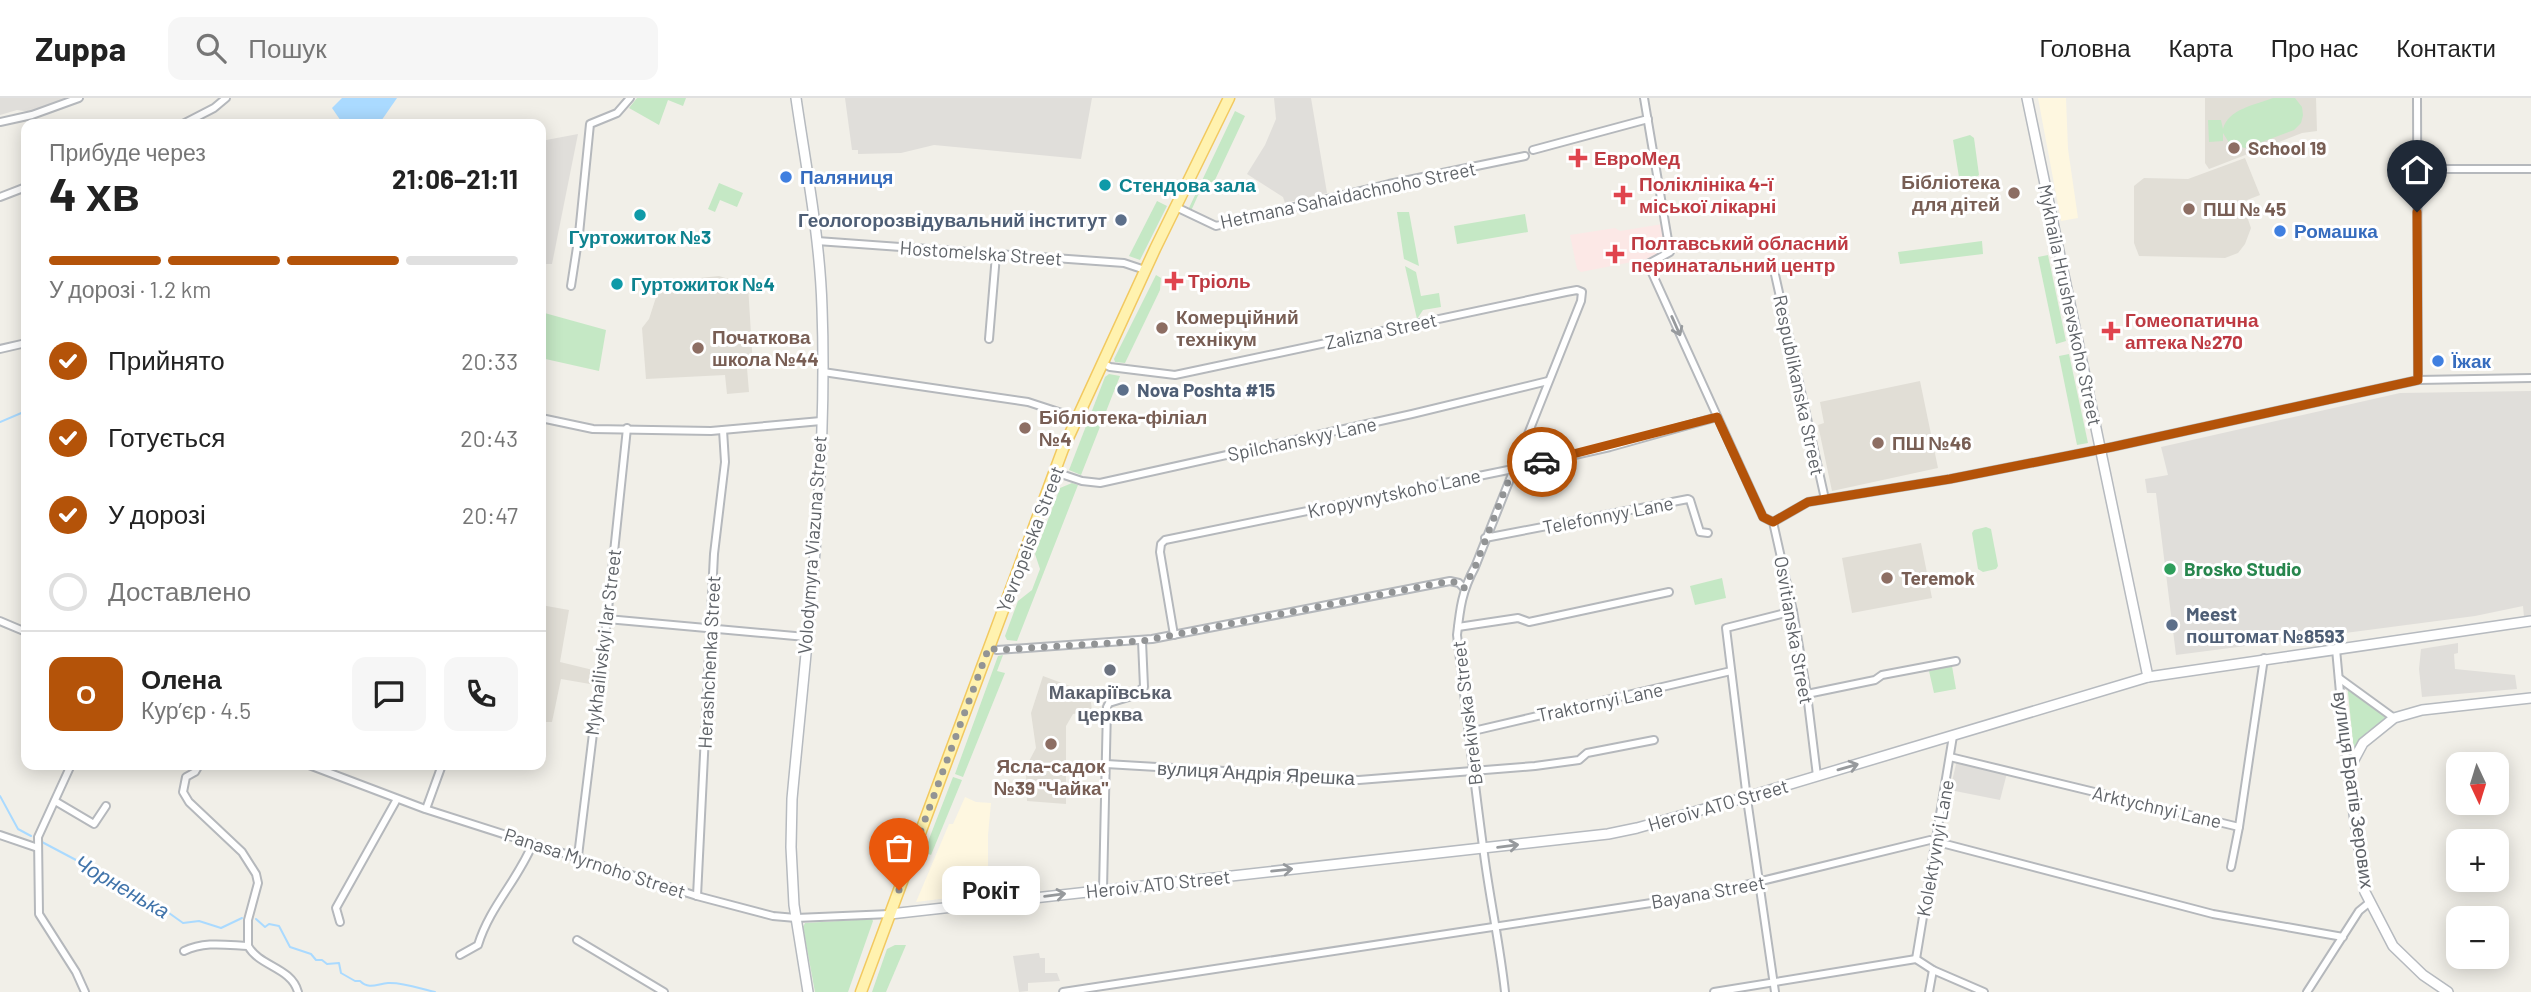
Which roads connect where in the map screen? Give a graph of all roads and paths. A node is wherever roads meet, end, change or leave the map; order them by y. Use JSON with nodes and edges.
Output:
{"nodes":[{"id":1,"x":79,"y":98,"type":"edge"},
{"id":2,"x":226,"y":98,"type":"edge"},
{"id":3,"x":630,"y":98,"type":"edge"},
{"id":4,"x":796,"y":98,"type":"edge"},
{"id":5,"x":1229,"y":98,"type":"edge"},
{"id":6,"x":1644,"y":98,"type":"edge"},
{"id":7,"x":2027,"y":98,"type":"edge"},
{"id":8,"x":2417,"y":98,"type":"edge"},
{"id":9,"x":1648,"y":118,"type":"junction"},
{"id":10,"x":193,"y":119,"type":"edge"},
{"id":11,"x":0,"y":122,"type":"edge"},
{"id":12,"x":1533,"y":150,"type":"dead end"},
{"id":13,"x":1525,"y":156,"type":"dead end"},
{"id":14,"x":2417,"y":169,"type":"junction"},
{"id":15,"x":2531,"y":169,"type":"edge"},
{"id":16,"x":21,"y":189,"type":"edge"},
{"id":17,"x":0,"y":197,"type":"edge"},
{"id":18,"x":1175,"y":207,"type":"junction"},
{"id":19,"x":817,"y":241,"type":"junction"},
{"id":20,"x":996,"y":255,"type":"junction"},
{"id":21,"x":1145,"y":270,"type":"junction"},
{"id":22,"x":1774,"y":271,"type":"dead end"},
{"id":23,"x":571,"y":286,"type":"dead end"},
{"id":24,"x":1577,"y":290,"type":"joint"},
{"id":25,"x":989,"y":340,"type":"dead end"},
{"id":26,"x":21,"y":344,"type":"edge"},
{"id":27,"x":0,"y":349,"type":"edge"},
{"id":28,"x":1102,"y":363,"type":"junction"},
{"id":29,"x":822,"y":372,"type":"junction"},
{"id":30,"x":2531,"y":379,"type":"edge"},
{"id":31,"x":2418,"y":380,"type":"junction"},
{"id":32,"x":1548,"y":381,"type":"junction"},
{"id":33,"x":1717,"y":417,"type":"junction"},
{"id":34,"x":1077,"y":418,"type":"junction"},
{"id":35,"x":546,"y":419,"type":"edge"},
{"id":36,"x":821,"y":421,"type":"junction"},
{"id":37,"x":627,"y":428,"type":"junction"},
{"id":38,"x":723,"y":430,"type":"junction"},
{"id":39,"x":2100,"y":449,"type":"junction"},
{"id":40,"x":1513,"y":469,"type":"junction"},
{"id":41,"x":1055,"y":472,"type":"junction"},
{"id":42,"x":1825,"y":499,"type":"junction"},
{"id":43,"x":1773,"y":522,"type":"junction"},
{"id":44,"x":1708,"y":533,"type":"dead end"},
{"id":45,"x":1485,"y":538,"type":"junction"},
{"id":46,"x":1464,"y":588,"type":"junction"},
{"id":47,"x":1669,"y":592,"type":"dead end"},
{"id":48,"x":1793,"y":611,"type":"junction"},
{"id":49,"x":607,"y":619,"type":"junction"},
{"id":50,"x":0,"y":621,"type":"edge"},
{"id":51,"x":2531,"y":621,"type":"edge"},
{"id":52,"x":1458,"y":626,"type":"junction"},
{"id":53,"x":711,"y":627,"type":"junction"},
{"id":54,"x":21,"y":630,"type":"edge"},
{"id":55,"x":1174,"y":635,"type":"junction"},
{"id":56,"x":806,"y":637,"type":"junction"},
{"id":57,"x":1142,"y":641,"type":"junction"},
{"id":58,"x":989,"y":647,"type":"junction"},
{"id":59,"x":2336,"y":649,"type":"junction"},
{"id":60,"x":2264,"y":658,"type":"junction"},
{"id":61,"x":1956,"y":661,"type":"dead end"},
{"id":62,"x":1731,"y":671,"type":"junction"},
{"id":63,"x":2148,"y":677,"type":"junction"},
{"id":64,"x":2339,"y":678,"type":"junction"},
{"id":65,"x":1807,"y":694,"type":"junction"},
{"id":66,"x":2531,"y":698,"type":"edge"},
{"id":67,"x":2394,"y":718,"type":"junction"},
{"id":68,"x":1469,"y":732,"type":"junction"},
{"id":69,"x":1953,"y":736,"type":"junction"},
{"id":70,"x":1654,"y":740,"type":"dead end"},
{"id":71,"x":1950,"y":757,"type":"junction"},
{"id":72,"x":1106,"y":764,"type":"junction"},
{"id":73,"x":69,"y":770,"type":"edge"},
{"id":74,"x":196,"y":770,"type":"edge"},
{"id":75,"x":322,"y":770,"type":"edge"},
{"id":76,"x":440,"y":770,"type":"edge"},
{"id":77,"x":1474,"y":770,"type":"junction"},
{"id":78,"x":2348,"y":771,"type":"junction"},
{"id":79,"x":1817,"y":776,"type":"junction"},
{"id":80,"x":1747,"y":797,"type":"junction"},
{"id":81,"x":397,"y":799,"type":"junction"},
{"id":82,"x":55,"y":801,"type":"junction"},
{"id":83,"x":106,"y":806,"type":"dead end"},
{"id":84,"x":426,"y":809,"type":"junction"},
{"id":85,"x":2239,"y":827,"type":"junction"},
{"id":86,"x":0,"y":835,"type":"edge"},
{"id":87,"x":1936,"y":841,"type":"junction"},
{"id":88,"x":533,"y":843,"type":"junction"},
{"id":89,"x":38,"y":848,"type":"junction"},
{"id":90,"x":1483,"y":849,"type":"junction"},
{"id":91,"x":578,"y":856,"type":"junction"},
{"id":92,"x":2231,"y":867,"type":"dead end"},
{"id":93,"x":1759,"y":883,"type":"junction"},
{"id":94,"x":1103,"y":890,"type":"junction"},
{"id":95,"x":697,"y":896,"type":"junction"},
{"id":96,"x":2370,"y":902,"type":"junction"},
{"id":97,"x":890,"y":914,"type":"junction"},
{"id":98,"x":796,"y":918,"type":"junction"},
{"id":99,"x":340,"y":922,"type":"dead end"},
{"id":100,"x":1496,"y":927,"type":"junction"},
{"id":101,"x":2343,"y":937,"type":"junction"},
{"id":102,"x":577,"y":940,"type":"dead end"},
{"id":103,"x":248,"y":946,"type":"junction"},
{"id":104,"x":184,"y":951,"type":"dead end"},
{"id":105,"x":460,"y":955,"type":"dead end"},
{"id":106,"x":1916,"y":959,"type":"junction"},
{"id":107,"x":1933,"y":970,"type":"junction"},
{"id":108,"x":1773,"y":983,"type":"junction"},
{"id":109,"x":85,"y":992,"type":"edge"},
{"id":110,"x":298,"y":992,"type":"edge"},
{"id":111,"x":664,"y":992,"type":"edge"},
{"id":112,"x":807,"y":992,"type":"edge"},
{"id":113,"x":861,"y":992,"type":"edge"},
{"id":114,"x":1063,"y":992,"type":"edge"},
{"id":115,"x":1506,"y":992,"type":"edge"},
{"id":116,"x":1714,"y":992,"type":"edge"},
{"id":117,"x":1775,"y":992,"type":"edge"},
{"id":118,"x":1929,"y":992,"type":"edge"},
{"id":119,"x":1984,"y":992,"type":"edge"},
{"id":120,"x":2307,"y":992,"type":"edge"},
{"id":121,"x":2448,"y":992,"type":"edge"}],
"edges":[{"from":1,"to":11,"type":"street"},
{"from":2,"to":10,"type":"street"},
{"from":3,"to":23,"type":"street"},
{"from":4,"to":19,"type":"main road","name":"Volodymyra Viazuna Street"},
{"from":5,"to":18,"type":"main road","name":"Yevropeiska Street"},
{"from":6,"to":9,"type":"street"},
{"from":7,"to":39,"type":"main road","name":"Mykhaila Hrushevskoho Street"},
{"from":8,"to":14,"type":"street"},
{"from":9,"to":12,"type":"street"},
{"from":9,"to":33,"type":"street","name":"Osvitianska Street","one_way":true},
{"from":13,"to":18,"type":"street","name":"Hetmana Sahaidachnoho Street"},
{"from":14,"to":15,"type":"street"},
{"from":14,"to":31,"type":"street"},
{"from":16,"to":17,"type":"street"},
{"from":18,"to":21,"type":"main road","name":"Yevropeiska Street"},
{"from":19,"to":20,"type":"street","name":"Hostomelska Street"},
{"from":19,"to":29,"type":"main road","name":"Volodymyra Viazuna Street"},
{"from":20,"to":21,"type":"street","name":"Hostomelska Street"},
{"from":20,"to":25,"type":"street"},
{"from":21,"to":28,"type":"main road","name":"Yevropeiska Street"},
{"from":22,"to":42,"type":"street","name":"Respublikanska Street"},
{"from":24,"to":28,"type":"street","name":"Zalizna Street"},
{"from":24,"to":32,"type":"street","name":"Berekivska Street"},
{"from":26,"to":27,"type":"street"},
{"from":28,"to":34,"type":"main road","name":"Yevropeiska Street"},
{"from":29,"to":34,"type":"street"},
{"from":29,"to":36,"type":"main road","name":"Volodymyra Viazuna Street"},
{"from":30,"to":31,"type":"street"},
{"from":31,"to":39,"type":"street"},
{"from":32,"to":40,"type":"street","name":"Berekivska Street"},
{"from":32,"to":41,"type":"street","name":"Spilchanskyy Lane"},
{"from":33,"to":40,"type":"street","name":"Kropyvnytskoho Lane"},
{"from":33,"to":43,"type":"street","name":"Osvitianska Street"},
{"from":34,"to":41,"type":"main road","name":"Yevropeiska Street"},
{"from":35,"to":37,"type":"street"},
{"from":36,"to":38,"type":"street"},
{"from":36,"to":56,"type":"main road","name":"Volodymyra Viazuna Street"},
{"from":37,"to":38,"type":"street"},
{"from":37,"to":49,"type":"street","name":"Mykhailivskyi Iar Street"},
{"from":38,"to":53,"type":"street","name":"Herashchenka Street"},
{"from":39,"to":42,"type":"street"},
{"from":39,"to":63,"type":"main road","name":"Mykhaila Hrushevskoho Street"},
{"from":40,"to":45,"type":"street","name":"Berekivska Street"},
{"from":40,"to":55,"type":"street","name":"Kropyvnytskoho Lane"},
{"from":41,"to":58,"type":"main road","name":"Yevropeiska Street"},
{"from":42,"to":43,"type":"street"},
{"from":43,"to":48,"type":"street","name":"Osvitianska Street"},
{"from":44,"to":45,"type":"street","name":"Telefonnyy Lane"},
{"from":45,"to":46,"type":"street","name":"Berekivska Street"},
{"from":46,"to":52,"type":"street","name":"Berekivska Street"},
{"from":46,"to":55,"type":"street"},
{"from":47,"to":52,"type":"street"},
{"from":48,"to":62,"type":"street"},
{"from":48,"to":65,"type":"street","name":"Osvitianska Street"},
{"from":49,"to":53,"type":"street"},
{"from":49,"to":91,"type":"street","name":"Mykhailivskyi Iar Street"},
{"from":50,"to":54,"type":"street"},
{"from":51,"to":59,"type":"main road","name":"Heroiv ATO Street"},
{"from":52,"to":68,"type":"street","name":"Berekivska Street"},
{"from":53,"to":56,"type":"street"},
{"from":53,"to":95,"type":"street","name":"Herashchenka Street"},
{"from":55,"to":57,"type":"street"},
{"from":56,"to":98,"type":"main road","name":"Volodymyra Viazuna Street"},
{"from":57,"to":58,"type":"street"},
{"from":57,"to":72,"type":"street"},
{"from":58,"to":97,"type":"main road","name":"Yevropeiska Street"},
{"from":59,"to":60,"type":"main road","name":"Heroiv ATO Street"},
{"from":59,"to":64,"type":"street","name":"вулиця Братів Зерових"},
{"from":60,"to":63,"type":"main road","name":"Heroiv ATO Street"},
{"from":60,"to":85,"type":"street","name":"Arktychnyi Lane"},
{"from":61,"to":65,"type":"street"},
{"from":62,"to":68,"type":"street","name":"Traktornyi Lane"},
{"from":62,"to":80,"type":"street"},
{"from":63,"to":69,"type":"main road","name":"Heroiv ATO Street"},
{"from":64,"to":67,"type":"street","name":"вулиця Братів Зерових"},
{"from":64,"to":78,"type":"street","name":"вулиця Братів Зерових"},
{"from":65,"to":79,"type":"street","name":"Osvitianska Street"},
{"from":66,"to":67,"type":"main road"},
{"from":67,"to":78,"type":"main road"},
{"from":68,"to":77,"type":"street","name":"Berekivska Street"},
{"from":69,"to":71,"type":"street","name":"Kolektyvnyi Lane"},
{"from":79,"to":69,"type":"main road","name":"Heroiv ATO Street","one_way":true},
{"from":70,"to":77,"type":"street","name":"вулиця Андрія Ярешка"},
{"from":71,"to":85,"type":"street","name":"Arktychnyi Lane"},
{"from":71,"to":87,"type":"street","name":"Kolektyvnyi Lane"},
{"from":72,"to":77,"type":"street","name":"вулиця Андрія Ярешка"},
{"from":72,"to":94,"type":"street"},
{"from":73,"to":82,"type":"street"},
{"from":74,"to":103,"type":"street"},
{"from":75,"to":81,"type":"street","name":"Panasa Myrnoho Street"},
{"from":76,"to":84,"type":"street"},
{"from":77,"to":90,"type":"street","name":"Berekivska Street"},
{"from":78,"to":96,"type":"main road","name":"вулиця Братів Зерових"},
{"from":79,"to":80,"type":"main road","name":"Heroiv ATO Street"},
{"from":90,"to":80,"type":"main road","name":"Heroiv ATO Street","one_way":true},
{"from":80,"to":93,"type":"street"},
{"from":81,"to":84,"type":"street","name":"Panasa Myrnoho Street"},
{"from":81,"to":99,"type":"street"},
{"from":82,"to":83,"type":"street"},
{"from":82,"to":89,"type":"street"},
{"from":84,"to":88,"type":"street","name":"Panasa Myrnoho Street"},
{"from":85,"to":92,"type":"street"},
{"from":86,"to":89,"type":"street"},
{"from":87,"to":93,"type":"street","name":"Bayana Street"},
{"from":87,"to":101,"type":"street","name":"Bayana Street"},
{"from":87,"to":106,"type":"street","name":"Kolektyvnyi Lane"},
{"from":88,"to":91,"type":"street","name":"Panasa Myrnoho Street"},
{"from":88,"to":105,"type":"street"},
{"from":89,"to":109,"type":"street"},
{"from":94,"to":90,"type":"main road","name":"Heroiv ATO Street","one_way":true},
{"from":90,"to":100,"type":"street","name":"Berekivska Street"},
{"from":91,"to":95,"type":"street","name":"Panasa Myrnoho Street"},
{"from":93,"to":100,"type":"street","name":"Bayana Street"},
{"from":93,"to":108,"type":"street"},
{"from":97,"to":94,"type":"main road","name":"Heroiv ATO Street","one_way":true},
{"from":95,"to":98,"type":"street","name":"Panasa Myrnoho Street"},
{"from":96,"to":101,"type":"street"},
{"from":96,"to":121,"type":"main road","name":"вулиця Братів Зерових"},
{"from":97,"to":98,"type":"street","name":"Panasa Myrnoho Street"},
{"from":97,"to":113,"type":"main road","name":"Yevropeiska Street"},
{"from":98,"to":112,"type":"main road","name":"Volodymyra Viazuna Street"},
{"from":100,"to":114,"type":"street","name":"Bayana Street"},
{"from":100,"to":115,"type":"street","name":"Berekivska Street"},
{"from":101,"to":120,"type":"street"},
{"from":102,"to":111,"type":"street"},
{"from":103,"to":104,"type":"street"},
{"from":103,"to":110,"type":"street"},
{"from":106,"to":107,"type":"street"},
{"from":106,"to":108,"type":"street"},
{"from":107,"to":118,"type":"street"},
{"from":107,"to":119,"type":"street"},
{"from":108,"to":116,"type":"street"},
{"from":108,"to":117,"type":"street"}]}
